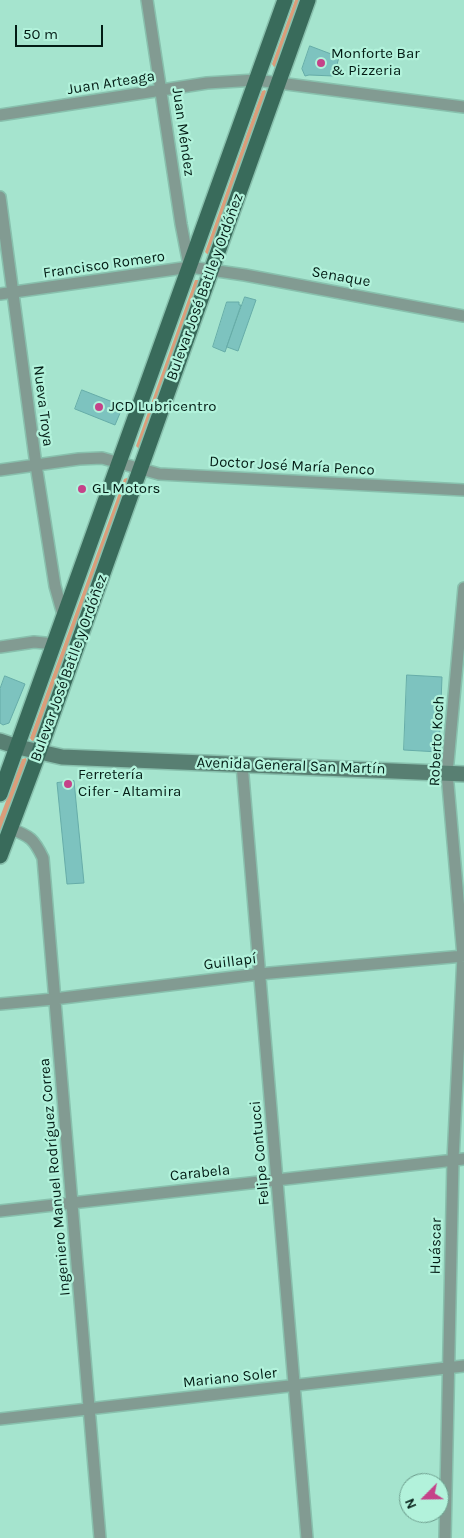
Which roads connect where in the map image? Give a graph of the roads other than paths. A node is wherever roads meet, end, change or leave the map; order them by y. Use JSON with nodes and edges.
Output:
{"nodes":[{"id":1,"x":148,"y":0,"type":"edge"},
{"id":2,"x":285,"y":0,"type":"edge"},
{"id":3,"x":308,"y":0,"type":"edge"},
{"id":4,"x":256,"y":80,"type":"junction"},
{"id":5,"x":279,"y":82,"type":"junction"},
{"id":6,"x":162,"y":90,"type":"junction"},
{"id":7,"x":464,"y":107,"type":"edge"},
{"id":8,"x":0,"y":115,"type":"edge"},
{"id":9,"x":0,"y":197,"type":"edge"},
{"id":10,"x":190,"y":268,"type":"junction"},
{"id":11,"x":211,"y":270,"type":"junction"},
{"id":12,"x":13,"y":292,"type":"junction"},
{"id":13,"x":0,"y":294,"type":"edge"},
{"id":14,"x":464,"y":316,"type":"edge"},
{"id":15,"x":120,"y":463,"type":"junction"},
{"id":16,"x":36,"y":465,"type":"junction"},
{"id":17,"x":140,"y":469,"type":"junction"},
{"id":18,"x":0,"y":470,"type":"edge"},
{"id":19,"x":464,"y":490,"type":"edge"},
{"id":20,"x":464,"y":588,"type":"edge"},
{"id":21,"x":64,"y":618,"type":"junction"},
{"id":22,"x":55,"y":644,"type":"junction"},
{"id":23,"x":0,"y":647,"type":"edge"},
{"id":24,"x":0,"y":741,"type":"edge"},
{"id":25,"x":18,"y":747,"type":"junction"},
{"id":26,"x":39,"y":752,"type":"junction"},
{"id":27,"x":242,"y":764,"type":"junction"},
{"id":28,"x":448,"y":773,"type":"junction"},
{"id":29,"x":464,"y":774,"type":"edge"},
{"id":30,"x":0,"y":794,"type":"edge"},
{"id":31,"x":11,"y":829,"type":"junction"},
{"id":32,"x":0,"y":856,"type":"edge"},
{"id":33,"x":463,"y":956,"type":"edge"},
{"id":34,"x":258,"y":974,"type":"junction"},
{"id":35,"x":54,"y":999,"type":"junction"},
{"id":36,"x":0,"y":1004,"type":"edge"},
{"id":37,"x":458,"y":1160,"type":"edge"},
{"id":38,"x":277,"y":1179,"type":"junction"},
{"id":39,"x":73,"y":1202,"type":"junction"},
{"id":40,"x":0,"y":1211,"type":"edge"},
{"id":41,"x":464,"y":1366,"type":"edge"},
{"id":42,"x":448,"y":1368,"type":"junction"},
{"id":43,"x":296,"y":1385,"type":"junction"},
{"id":44,"x":90,"y":1409,"type":"junction"},
{"id":45,"x":0,"y":1419,"type":"edge"},
{"id":46,"x":100,"y":1538,"type":"edge"},
{"id":47,"x":307,"y":1538,"type":"edge"},
{"id":48,"x":445,"y":1538,"type":"edge"}],
"edges":[{"from":1,"to":6,"type":"street","name":"Juan Méndez"},
{"from":2,"to":4,"type":"main road","name":"Bulevar José Batlle y Ordóñez"},
{"from":3,"to":5,"type":"main road","name":"Bulevar José Batlle y Ordóñez"},
{"from":4,"to":5,"type":"street","name":"Juan Arteaga"},
{"from":4,"to":6,"type":"street","name":"Juan Arteaga"},
{"from":4,"to":10,"type":"main road","name":"Bulevar José Batlle y Ordóñez"},
{"from":5,"to":7,"type":"street","name":"Juan Arteaga"},
{"from":5,"to":11,"type":"main road","name":"Bulevar José Batlle y Ordóñez"},
{"from":6,"to":8,"type":"street","name":"Juan Arteaga"},
{"from":6,"to":10,"type":"street","name":"Juan Méndez"},
{"from":9,"to":12,"type":"street","name":"Nueva Troya"},
{"from":10,"to":11,"type":"street","name":"Francisco Romero"},
{"from":10,"to":12,"type":"street","name":"Francisco Romero"},
{"from":10,"to":15,"type":"main road","name":"Bulevar José Batlle y Ordóñez"},
{"from":11,"to":14,"type":"street","name":"Senaque"},
{"from":11,"to":17,"type":"main road","name":"Bulevar José Batlle y Ordóñez"},
{"from":12,"to":13,"type":"street","name":"Francisco Romero"},
{"from":12,"to":16,"type":"street","name":"Nueva Troya"},
{"from":15,"to":16,"type":"street","name":"Doctor José María Penco"},
{"from":15,"to":17,"type":"street","name":"Doctor José María Penco"},
{"from":15,"to":21,"type":"main road","name":"Bulevar José Batlle y Ordóñez"},
{"from":16,"to":18,"type":"street","name":"Doctor José María Penco"},
{"from":16,"to":21,"type":"street","name":"Nueva Troya"},
{"from":17,"to":19,"type":"street","name":"Doctor José María Penco"},
{"from":17,"to":26,"type":"main road","name":"Bulevar José Batlle y Ordóñez"},
{"from":20,"to":28,"type":"street","name":"Roberto Koch"},
{"from":21,"to":22,"type":"main road","name":"Bulevar José Batlle y Ordóñez"},
{"from":22,"to":23,"type":"street"},
{"from":22,"to":25,"type":"main road","name":"Bulevar José Batlle y Ordóñez"},
{"from":24,"to":25,"type":"main road","name":"Avenida General San Martín"},
{"from":25,"to":26,"type":"main road","name":"Avenida General San Martín"},
{"from":25,"to":30,"type":"main road","name":"Bulevar José Batlle y Ordóñez"},
{"from":26,"to":27,"type":"main road","name":"Avenida General San Martín"},
{"from":26,"to":31,"type":"main road","name":"Bulevar José Batlle y Ordóñez"},
{"from":27,"to":28,"type":"main road","name":"Avenida General San Martín"},
{"from":27,"to":34,"type":"street","name":"Felipe Contucci"},
{"from":28,"to":29,"type":"main road","name":"Avenida General San Martín"},
{"from":28,"to":33,"type":"street","name":"Roberto Koch"},
{"from":31,"to":32,"type":"main road","name":"Bulevar José Batlle y Ordóñez"},
{"from":31,"to":35,"type":"street","name":"Ingeniero Manuel Rodríguez Correa"},
{"from":33,"to":34,"type":"street","name":"Guillapí"},
{"from":33,"to":37,"type":"street","name":"Huáscar"},
{"from":34,"to":35,"type":"street","name":"Guillapí"},
{"from":34,"to":38,"type":"street","name":"Felipe Contucci"},
{"from":35,"to":36,"type":"street","name":"Guillapí"},
{"from":35,"to":39,"type":"street","name":"Ingeniero Manuel Rodríguez Correa"},
{"from":37,"to":38,"type":"street","name":"Carabela"},
{"from":37,"to":42,"type":"street","name":"Huáscar"},
{"from":38,"to":39,"type":"street","name":"Carabela"},
{"from":38,"to":43,"type":"street","name":"Felipe Contucci"},
{"from":39,"to":40,"type":"street","name":"Carabela"},
{"from":39,"to":44,"type":"street","name":"Ingeniero Manuel Rodríguez Correa"},
{"from":41,"to":42,"type":"street","name":"Mariano Soler"},
{"from":42,"to":43,"type":"street","name":"Mariano Soler"},
{"from":42,"to":48,"type":"street","name":"Huáscar"},
{"from":43,"to":44,"type":"street","name":"Mariano Soler"},
{"from":43,"to":47,"type":"street","name":"Felipe Contucci"},
{"from":44,"to":45,"type":"street","name":"Mariano Soler"},
{"from":44,"to":46,"type":"street","name":"Ingeniero Manuel Rodríguez Correa"}]}
